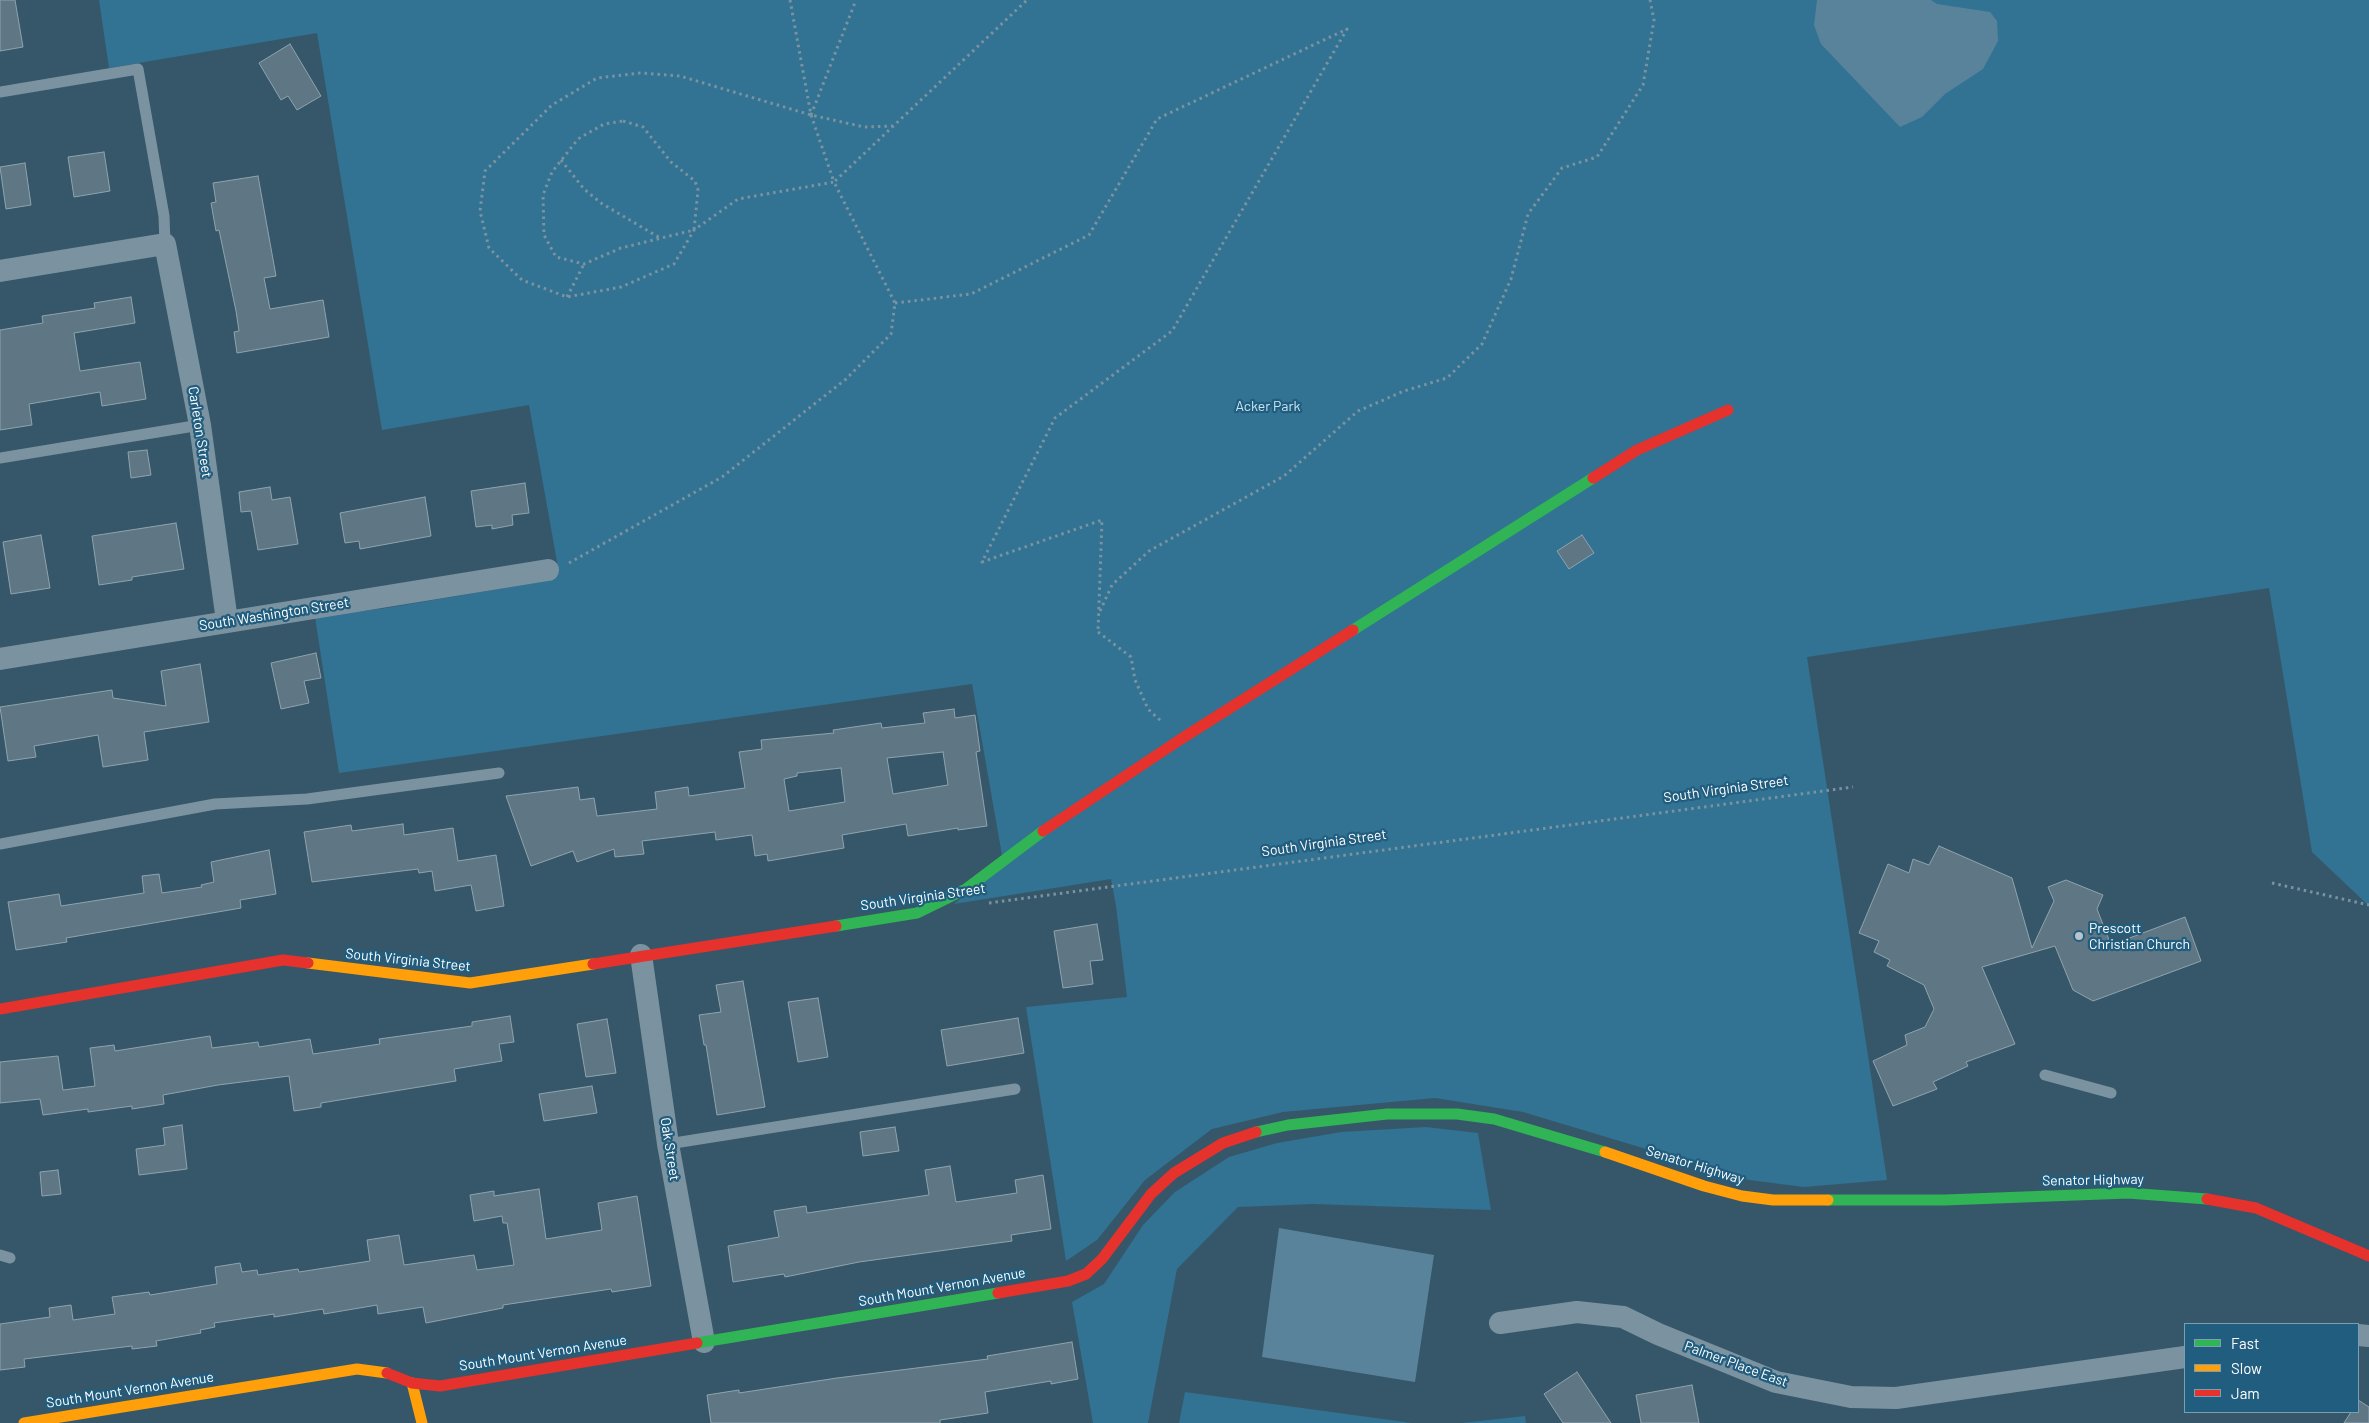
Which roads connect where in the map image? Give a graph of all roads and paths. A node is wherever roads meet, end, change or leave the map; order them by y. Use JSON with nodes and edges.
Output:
{"nodes":[{"id":1,"x":790,"y":0,"type":"edge"},
{"id":2,"x":856,"y":0,"type":"edge"},
{"id":3,"x":1027,"y":0,"type":"edge"},
{"id":4,"x":1650,"y":0,"type":"edge"},
{"id":5,"x":0,"y":92,"type":"edge"},
{"id":6,"x":811,"y":115,"type":"junction"},
{"id":7,"x":893,"y":126,"type":"junction"},
{"id":8,"x":562,"y":160,"type":"junction"},
{"id":9,"x":834,"y":182,"type":"junction"},
{"id":10,"x":694,"y":230,"type":"junction"},
{"id":11,"x":660,"y":238,"type":"junction"},
{"id":12,"x":165,"y":244,"type":"junction"},
{"id":13,"x":584,"y":264,"type":"junction"},
{"id":14,"x":0,"y":271,"type":"edge"},
{"id":15,"x":567,"y":297,"type":"junction"},
{"id":16,"x":895,"y":303,"type":"junction"},
{"id":17,"x":1728,"y":410,"type":"dead end"},
{"id":18,"x":200,"y":425,"type":"junction"},
{"id":19,"x":0,"y":458,"type":"edge"},
{"id":20,"x":548,"y":570,"type":"joint"},
{"id":21,"x":227,"y":621,"type":"junction"},
{"id":22,"x":1098,"y":632,"type":"junction"},
{"id":23,"x":0,"y":659,"type":"edge"},
{"id":24,"x":1181,"y":740,"type":"junction"},
{"id":25,"x":499,"y":773,"type":"dead end"},
{"id":26,"x":1853,"y":787,"type":"dead end"},
{"id":27,"x":0,"y":844,"type":"edge"},
{"id":28,"x":2272,"y":883,"type":"dead end"},
{"id":29,"x":986,"y":904,"type":"dead end"},
{"id":30,"x":2369,"y":905,"type":"edge"},
{"id":31,"x":641,"y":955,"type":"junction"},
{"id":32,"x":0,"y":1009,"type":"edge"},
{"id":33,"x":2045,"y":1074,"type":"dead end"},
{"id":34,"x":1015,"y":1090,"type":"dead end"},
{"id":35,"x":2111,"y":1092,"type":"dead end"},
{"id":36,"x":668,"y":1144,"type":"junction"},
{"id":37,"x":2369,"y":1256,"type":"edge"},
{"id":38,"x":1068,"y":1281,"type":"joint"},
{"id":39,"x":1500,"y":1323,"type":"dead end"},
{"id":40,"x":704,"y":1342,"type":"junction"},
{"id":41,"x":2184,"y":1357,"type":"edge"},
{"id":42,"x":412,"y":1383,"type":"junction"},
{"id":43,"x":24,"y":1423,"type":"edge"},
{"id":44,"x":422,"y":1423,"type":"edge"}],
"edges":[{"from":1,"to":6,"type":"path"},
{"from":2,"to":6,"type":"path"},
{"from":3,"to":7,"type":"path"},
{"from":4,"to":22,"type":"path"},
{"from":5,"to":12,"type":"lane"},
{"from":6,"to":7,"type":"path"},
{"from":6,"to":9,"type":"path"},
{"from":6,"to":15,"type":"path"},
{"from":7,"to":9,"type":"path"},
{"from":8,"to":10,"type":"path"},
{"from":8,"to":11,"type":"path"},
{"from":8,"to":13,"type":"path"},
{"from":9,"to":10,"type":"path"},
{"from":9,"to":16,"type":"path"},
{"from":10,"to":11,"type":"path"},
{"from":10,"to":15,"type":"path"},
{"from":11,"to":13,"type":"path"},
{"from":12,"to":14,"type":"street"},
{"from":12,"to":18,"type":"street","name":"Carleton Street"},
{"from":13,"to":15,"type":"path"},
{"from":16,"to":20,"type":"path"},
{"from":16,"to":22,"type":"path"},
{"from":17,"to":24,"type":"street","name":"South Virginia Street"},
{"from":18,"to":19,"type":"lane"},
{"from":18,"to":21,"type":"street","name":"Carleton Street"},
{"from":20,"to":21,"type":"street","name":"South Washington Street"},
{"from":21,"to":23,"type":"street","name":"South Washington Street"},
{"from":22,"to":24,"type":"path"},
{"from":24,"to":31,"type":"street","name":"South Virginia Street"},
{"from":25,"to":27,"type":"lane"},
{"from":26,"to":29,"type":"path","name":"South Virginia Street"},
{"from":28,"to":30,"type":"path"},
{"from":31,"to":32,"type":"street","name":"South Virginia Street"},
{"from":31,"to":36,"type":"street","name":"Oak Street"},
{"from":33,"to":35,"type":"lane"},
{"from":34,"to":36,"type":"lane"},
{"from":36,"to":40,"type":"street","name":"Oak Street"},
{"from":37,"to":38,"type":"street","name":"Senator Highway"},
{"from":38,"to":40,"type":"street","name":"South Mount Vernon Avenue"},
{"from":39,"to":41,"type":"street","name":"Palmer Place East"},
{"from":40,"to":42,"type":"street","name":"South Mount Vernon Avenue"},
{"from":42,"to":43,"type":"street","name":"South Mount Vernon Avenue"},
{"from":42,"to":44,"type":"street"}]}
